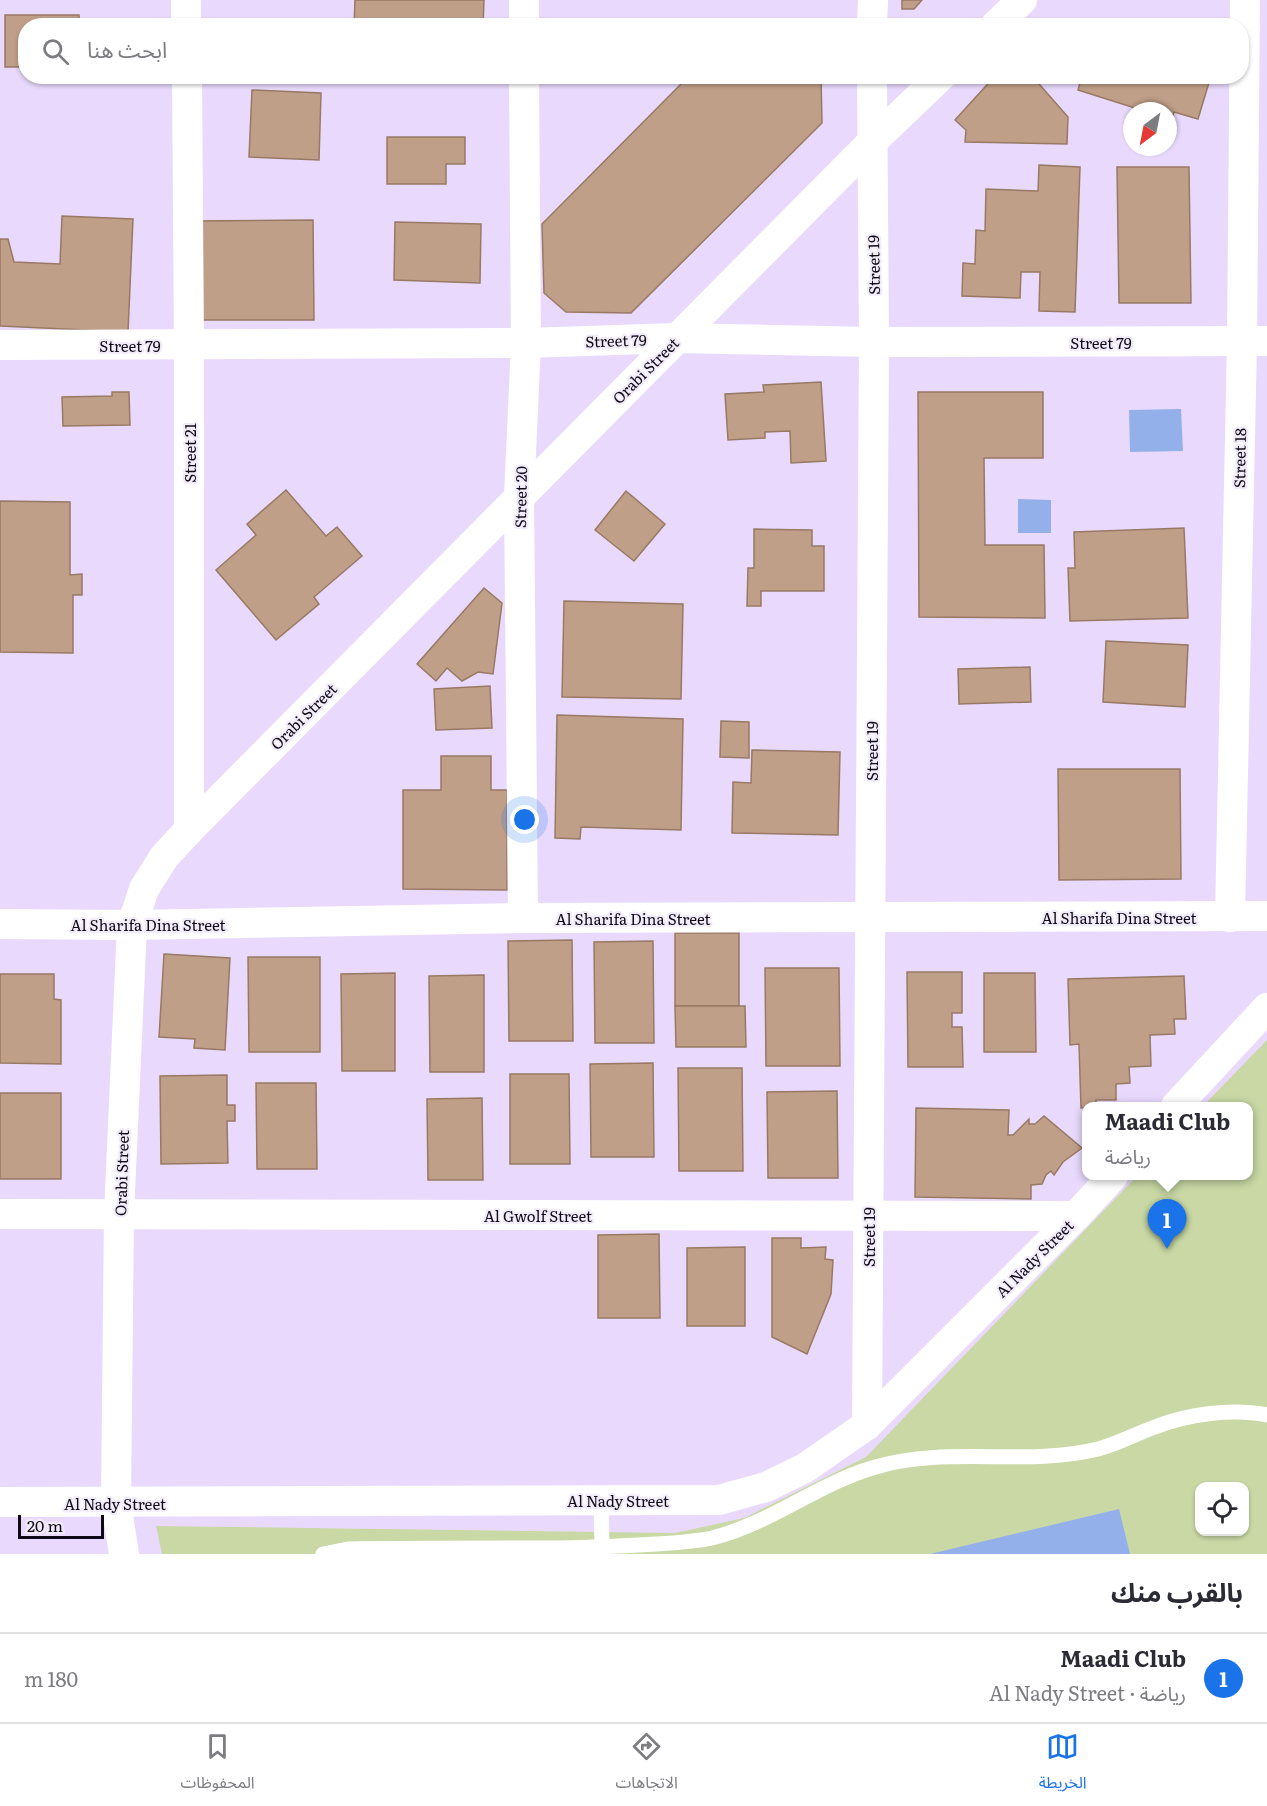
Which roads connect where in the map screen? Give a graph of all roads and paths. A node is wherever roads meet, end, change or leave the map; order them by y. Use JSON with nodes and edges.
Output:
{"nodes":[{"id":1,"x":186,"y":0,"type":"edge"},
{"id":2,"x":524,"y":0,"type":"edge"},
{"id":3,"x":873,"y":0,"type":"edge"},
{"id":4,"x":1022,"y":0,"type":"edge"},
{"id":5,"x":1245,"y":0,"type":"edge"},
{"id":6,"x":186,"y":18,"type":"edge"},
{"id":7,"x":524,"y":18,"type":"edge"},
{"id":8,"x":872,"y":18,"type":"edge"},
{"id":9,"x":1003,"y":18,"type":"edge"},
{"id":10,"x":1245,"y":18,"type":"edge"},
{"id":11,"x":187,"y":84,"type":"edge"},
{"id":12,"x":524,"y":84,"type":"edge"},
{"id":13,"x":872,"y":84,"type":"edge"},
{"id":14,"x":933,"y":84,"type":"edge"},
{"id":15,"x":1247,"y":84,"type":"edge"},
{"id":16,"x":872,"y":142,"type":"junction"},
{"id":17,"x":677,"y":338,"type":"junction"},
{"id":18,"x":1254,"y":341,"type":"edge"},
{"id":19,"x":874,"y":342,"type":"junction"},
{"id":20,"x":526,"y":343,"type":"junction"},
{"id":21,"x":0,"y":345,"type":"edge"},
{"id":22,"x":189,"y":345,"type":"junction"},
{"id":23,"x":519,"y":497,"type":"junction"},
{"id":24,"x":189,"y":830,"type":"junction"},
{"id":25,"x":1267,"y":916,"type":"edge"},
{"id":26,"x":870,"y":917,"type":"junction"},
{"id":27,"x":1230,"y":917,"type":"junction"},
{"id":28,"x":523,"y":918,"type":"junction"},
{"id":29,"x":0,"y":924,"type":"edge"},
{"id":30,"x":132,"y":924,"type":"junction"},
{"id":31,"x":1267,"y":1008,"type":"edge"},
{"id":32,"x":1181,"y":1102,"type":"edge"},
{"id":33,"x":1109,"y":1180,"type":"edge"},
{"id":34,"x":0,"y":1214,"type":"edge"},
{"id":35,"x":118,"y":1214,"type":"junction"},
{"id":36,"x":868,"y":1216,"type":"junction"},
{"id":37,"x":1076,"y":1216,"type":"junction"},
{"id":38,"x":1267,"y":1415,"type":"edge"},
{"id":39,"x":867,"y":1425,"type":"junction"},
{"id":40,"x":601,"y":1500,"type":"junction"},
{"id":41,"x":0,"y":1502,"type":"edge"},
{"id":42,"x":116,"y":1503,"type":"junction"},
{"id":43,"x":602,"y":1548,"type":"junction"},
{"id":44,"x":124,"y":1554,"type":"edge"},
{"id":45,"x":322,"y":1554,"type":"edge"}],
"edges":[{"from":1,"to":6,"type":"street"},
{"from":2,"to":7,"type":"street"},
{"from":3,"to":8,"type":"street"},
{"from":4,"to":9,"type":"street"},
{"from":5,"to":10,"type":"street","name":"Street 18"},
{"from":11,"to":22,"type":"street","name":"Street 21"},
{"from":12,"to":20,"type":"street","name":"Street 20"},
{"from":13,"to":16,"type":"street","name":"Street 19"},
{"from":14,"to":16,"type":"street","name":"Orabi Street"},
{"from":15,"to":18,"type":"street","name":"Street 18"},
{"from":16,"to":17,"type":"street","name":"Orabi Street"},
{"from":16,"to":19,"type":"street","name":"Street 19"},
{"from":17,"to":19,"type":"street","name":"Street 79"},
{"from":17,"to":20,"type":"street","name":"Street 79"},
{"from":17,"to":23,"type":"street","name":"Orabi Street"},
{"from":18,"to":19,"type":"street","name":"Street 79"},
{"from":18,"to":27,"type":"street","name":"Street 18"},
{"from":19,"to":26,"type":"street","name":"Street 19"},
{"from":20,"to":22,"type":"street","name":"Street 79"},
{"from":20,"to":23,"type":"street","name":"Street 20"},
{"from":21,"to":22,"type":"street","name":"Street 79"},
{"from":22,"to":24,"type":"street","name":"Street 21"},
{"from":23,"to":24,"type":"street","name":"Orabi Street"},
{"from":23,"to":28,"type":"street","name":"Street 20"},
{"from":24,"to":30,"type":"street","name":"Orabi Street"},
{"from":25,"to":27,"type":"street","name":"Al Sharifa Dina Street"},
{"from":26,"to":27,"type":"street","name":"Al Sharifa Dina Street"},
{"from":26,"to":28,"type":"street","name":"Al Sharifa Dina Street"},
{"from":26,"to":36,"type":"street","name":"Street 19"},
{"from":28,"to":30,"type":"street","name":"Al Sharifa Dina Street"},
{"from":29,"to":30,"type":"street","name":"Al Sharifa Dina Street"},
{"from":30,"to":35,"type":"street","name":"Orabi Street"},
{"from":31,"to":32,"type":"street"},
{"from":33,"to":37,"type":"street","name":"Al Nady Street"},
{"from":34,"to":35,"type":"street","name":"Al Gwolf Street"},
{"from":35,"to":36,"type":"street","name":"Al Gwolf Street"},
{"from":35,"to":42,"type":"street","name":"Orabi Street"},
{"from":36,"to":37,"type":"street","name":"Al Gwolf Street"},
{"from":36,"to":39,"type":"street","name":"Street 19"},
{"from":37,"to":39,"type":"street","name":"Al Nady Street"},
{"from":38,"to":43,"type":"lane"},
{"from":39,"to":40,"type":"street","name":"Al Nady Street"},
{"from":40,"to":42,"type":"street","name":"Al Nady Street"},
{"from":40,"to":43,"type":"lane"},
{"from":41,"to":42,"type":"street","name":"Al Nady Street"},
{"from":42,"to":44,"type":"street","name":"Orabi Street"},
{"from":43,"to":45,"type":"lane"}]}
